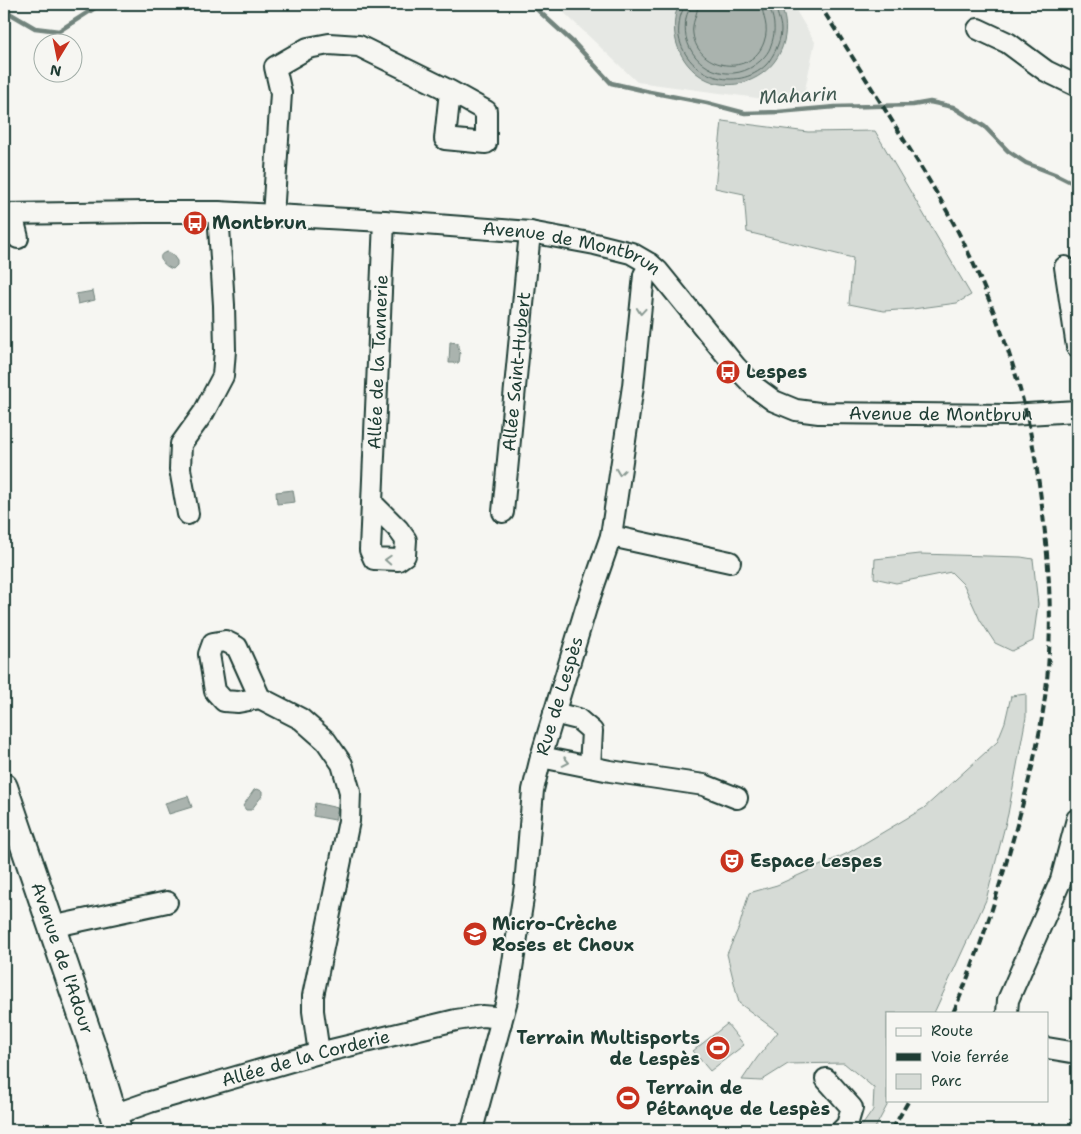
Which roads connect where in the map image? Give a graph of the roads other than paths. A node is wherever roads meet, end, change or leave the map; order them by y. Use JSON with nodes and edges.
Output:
{"nodes":[{"id":1,"x":978,"y":29,"type":"dead end"},
{"id":2,"x":1077,"y":86,"type":"edge"},
{"id":3,"x":450,"y":91,"type":"dead end"},
{"id":4,"x":218,"y":212,"type":"junction"},
{"id":5,"x":8,"y":214,"type":"edge"},
{"id":6,"x":273,"y":216,"type":"junction"},
{"id":7,"x":384,"y":221,"type":"junction"},
{"id":8,"x":530,"y":232,"type":"junction"},
{"id":9,"x":18,"y":238,"type":"dead end"},
{"id":10,"x":650,"y":264,"type":"junction"},
{"id":11,"x":1065,"y":267,"type":"dead end"},
{"id":12,"x":1077,"y":347,"type":"edge"},
{"id":13,"x":1077,"y":411,"type":"edge"},
{"id":14,"x":372,"y":503,"type":"dead end"},
{"id":15,"x":503,"y":512,"type":"dead end"},
{"id":16,"x":188,"y":514,"type":"dead end"},
{"id":17,"x":611,"y":536,"type":"junction"},
{"id":18,"x":730,"y":562,"type":"dead end"},
{"id":19,"x":260,"y":698,"type":"dead end"},
{"id":20,"x":554,"y":714,"type":"junction"},
{"id":21,"x":541,"y":757,"type":"junction"},
{"id":22,"x":590,"y":767,"type":"junction"},
{"id":23,"x":4,"y":787,"type":"edge"},
{"id":24,"x":737,"y":798,"type":"dead end"},
{"id":25,"x":1077,"y":819,"type":"edge"},
{"id":26,"x":167,"y":902,"type":"dead end"},
{"id":27,"x":51,"y":927,"type":"junction"},
{"id":28,"x":1007,"y":1012,"type":"edge"},
{"id":29,"x":501,"y":1022,"type":"junction"},
{"id":30,"x":1048,"y":1048,"type":"edge"},
{"id":31,"x":319,"y":1053,"type":"junction"},
{"id":32,"x":1077,"y":1053,"type":"edge"},
{"id":33,"x":826,"y":1079,"type":"dead end"},
{"id":34,"x":115,"y":1122,"type":"edge"},
{"id":35,"x":472,"y":1130,"type":"edge"},
{"id":36,"x":842,"y":1130,"type":"edge"}],
"edges":[{"from":1,"to":2,"type":"street"},
{"from":3,"to":6,"type":"street"},
{"from":4,"to":5,"type":"street","name":"Avenue de Montbrun"},
{"from":4,"to":6,"type":"street","name":"Avenue de Montbrun"},
{"from":4,"to":16,"type":"street"},
{"from":5,"to":9,"type":"street"},
{"from":6,"to":7,"type":"street","name":"Avenue de Montbrun"},
{"from":7,"to":8,"type":"street","name":"Avenue de Montbrun"},
{"from":7,"to":14,"type":"street","name":"Allée de la Tannerie"},
{"from":8,"to":10,"type":"street","name":"Avenue de Montbrun"},
{"from":8,"to":15,"type":"street","name":"Allée Saint-Hubert"},
{"from":10,"to":13,"type":"street","name":"Avenue de Montbrun"},
{"from":10,"to":17,"type":"street","name":"Rue de Lespès","one_way":true},
{"from":11,"to":12,"type":"street"},
{"from":17,"to":18,"type":"street"},
{"from":17,"to":20,"type":"street","name":"Rue de Lespès"},
{"from":19,"to":31,"type":"street"},
{"from":20,"to":21,"type":"street","name":"Rue de Lespès"},
{"from":20,"to":22,"type":"street"},
{"from":21,"to":22,"type":"street","one_way":true},
{"from":21,"to":29,"type":"street","name":"Rue de Lespès"},
{"from":22,"to":24,"type":"street"},
{"from":23,"to":27,"type":"main road","name":"Avenue de l'Adour"},
{"from":25,"to":28,"type":"street"},
{"from":26,"to":27,"type":"street"},
{"from":27,"to":34,"type":"main road","name":"Avenue de l'Adour"},
{"from":29,"to":31,"type":"street","name":"Allée de la Corderie"},
{"from":29,"to":35,"type":"street","name":"Rue de Lespès"},
{"from":30,"to":32,"type":"street"},
{"from":31,"to":34,"type":"street","name":"Allée de la Corderie"},
{"from":33,"to":36,"type":"street"}]}
